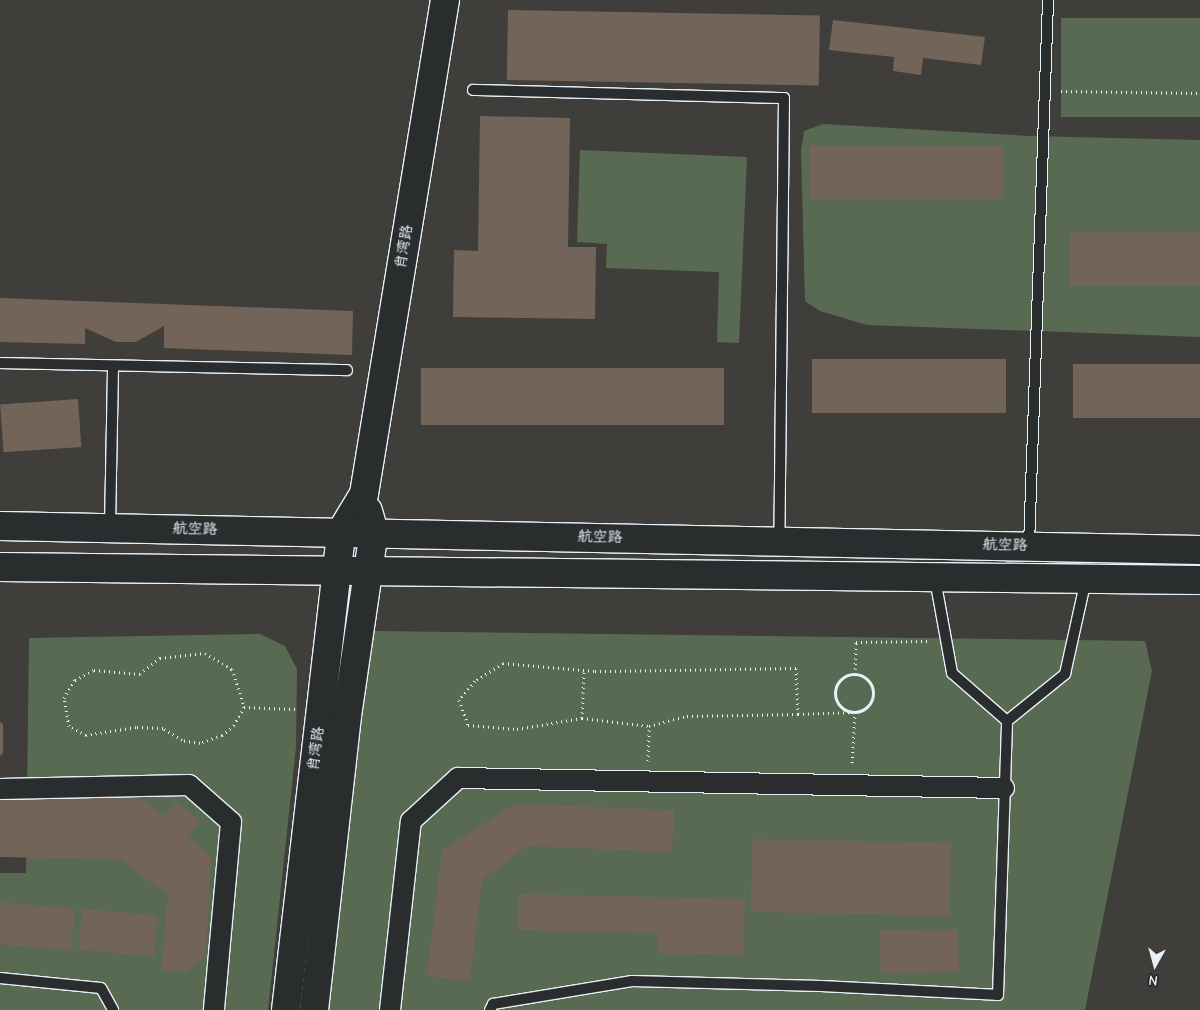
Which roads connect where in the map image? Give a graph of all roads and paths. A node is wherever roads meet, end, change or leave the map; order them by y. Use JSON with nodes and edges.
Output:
{"nodes":[{"id":1,"x":445,"y":0,"type":"edge"},
{"id":2,"x":1048,"y":0,"type":"edge"},
{"id":3,"x":474,"y":90,"type":"dead end"},
{"id":4,"x":1045,"y":90,"type":"junction"},
{"id":5,"x":1200,"y":93,"type":"edge"},
{"id":6,"x":0,"y":363,"type":"edge"},
{"id":7,"x":113,"y":367,"type":"junction"},
{"id":8,"x":347,"y":370,"type":"dead end"},
{"id":9,"x":364,"y":494,"type":"junction"},
{"id":10,"x":0,"y":526,"type":"edge"},
{"id":11,"x":110,"y":527,"type":"junction"},
{"id":12,"x":341,"y":532,"type":"junction"},
{"id":13,"x":374,"y":532,"type":"junction"},
{"id":14,"x":779,"y":541,"type":"junction"},
{"id":15,"x":1029,"y":546,"type":"junction"},
{"id":16,"x":1200,"y":550,"type":"edge"},
{"id":17,"x":0,"y":567,"type":"edge"},
{"id":18,"x":337,"y":569,"type":"junction"},
{"id":19,"x":370,"y":569,"type":"junction"},
{"id":20,"x":934,"y":575,"type":"junction"},
{"id":21,"x":1086,"y":579,"type":"junction"},
{"id":22,"x":1200,"y":580,"type":"edge"},
{"id":23,"x":946,"y":641,"type":"junction"},
{"id":24,"x":584,"y":670,"type":"junction"},
{"id":25,"x":855,"y":674,"type":"junction"},
{"id":26,"x":244,"y":707,"type":"junction"},
{"id":27,"x":321,"y":710,"type":"junction"},
{"id":28,"x":855,"y":712,"type":"junction"},
{"id":29,"x":798,"y":714,"type":"junction"},
{"id":30,"x":582,"y":718,"type":"junction"},
{"id":31,"x":1006,"y":721,"type":"junction"},
{"id":32,"x":648,"y":726,"type":"junction"},
{"id":33,"x":647,"y":781,"type":"junction"},
{"id":34,"x":850,"y":785,"type":"junction"},
{"id":35,"x":1004,"y":788,"type":"junction"},
{"id":36,"x":0,"y":789,"type":"edge"},
{"id":37,"x":0,"y":978,"type":"edge"},
{"id":38,"x":113,"y":1010,"type":"edge"},
{"id":39,"x":214,"y":1010,"type":"edge"},
{"id":40,"x":286,"y":1010,"type":"edge"},
{"id":41,"x":314,"y":1010,"type":"edge"},
{"id":42,"x":390,"y":1010,"type":"edge"},
{"id":43,"x":490,"y":1010,"type":"edge"}],
"edges":[{"from":1,"to":9,"type":"main road","name":"肖湾路"},
{"from":2,"to":4,"type":"lane"},
{"from":3,"to":14,"type":"lane"},
{"from":4,"to":5,"type":"path"},
{"from":4,"to":15,"type":"lane"},
{"from":6,"to":7,"type":"lane"},
{"from":7,"to":8,"type":"lane"},
{"from":7,"to":11,"type":"lane"},
{"from":9,"to":12,"type":"main road","name":"肖湾路"},
{"from":9,"to":13,"type":"main road","name":"肖湾路"},
{"from":10,"to":11,"type":"main road","name":"航空路"},
{"from":11,"to":12,"type":"main road","name":"航空路"},
{"from":12,"to":13,"type":"main road","name":"航空路"},
{"from":12,"to":18,"type":"main road","name":"肖湾路"},
{"from":13,"to":14,"type":"main road","name":"航空路"},
{"from":13,"to":19,"type":"main road","name":"肖湾路"},
{"from":14,"to":15,"type":"main road","name":"航空路"},
{"from":15,"to":16,"type":"main road","name":"航空路"},
{"from":17,"to":18,"type":"main road"},
{"from":18,"to":19,"type":"main road"},
{"from":18,"to":27,"type":"main road","name":"肖湾路"},
{"from":19,"to":20,"type":"main road"},
{"from":19,"to":41,"type":"main road","name":"肖湾路"},
{"from":20,"to":21,"type":"main road"},
{"from":20,"to":23,"type":"lane"},
{"from":21,"to":22,"type":"main road"},
{"from":21,"to":31,"type":"lane"},
{"from":23,"to":25,"type":"path"},
{"from":23,"to":31,"type":"lane"},
{"from":24,"to":29,"type":"path"},
{"from":24,"to":30,"type":"path"},
{"from":24,"to":30,"type":"path"},
{"from":25,"to":28,"type":"path"},
{"from":25,"to":28,"type":"path"},
{"from":26,"to":26,"type":"path"},
{"from":26,"to":27,"type":"path"},
{"from":27,"to":40,"type":"main road","name":"肖湾路"},
{"from":28,"to":29,"type":"path"},
{"from":28,"to":34,"type":"path"},
{"from":29,"to":32,"type":"path"},
{"from":30,"to":32,"type":"path"},
{"from":31,"to":35,"type":"lane"},
{"from":32,"to":33,"type":"path"},
{"from":33,"to":34,"type":"street"},
{"from":33,"to":42,"type":"street"},
{"from":34,"to":35,"type":"street"},
{"from":35,"to":43,"type":"lane"},
{"from":36,"to":39,"type":"street"},
{"from":37,"to":38,"type":"lane"}]}
